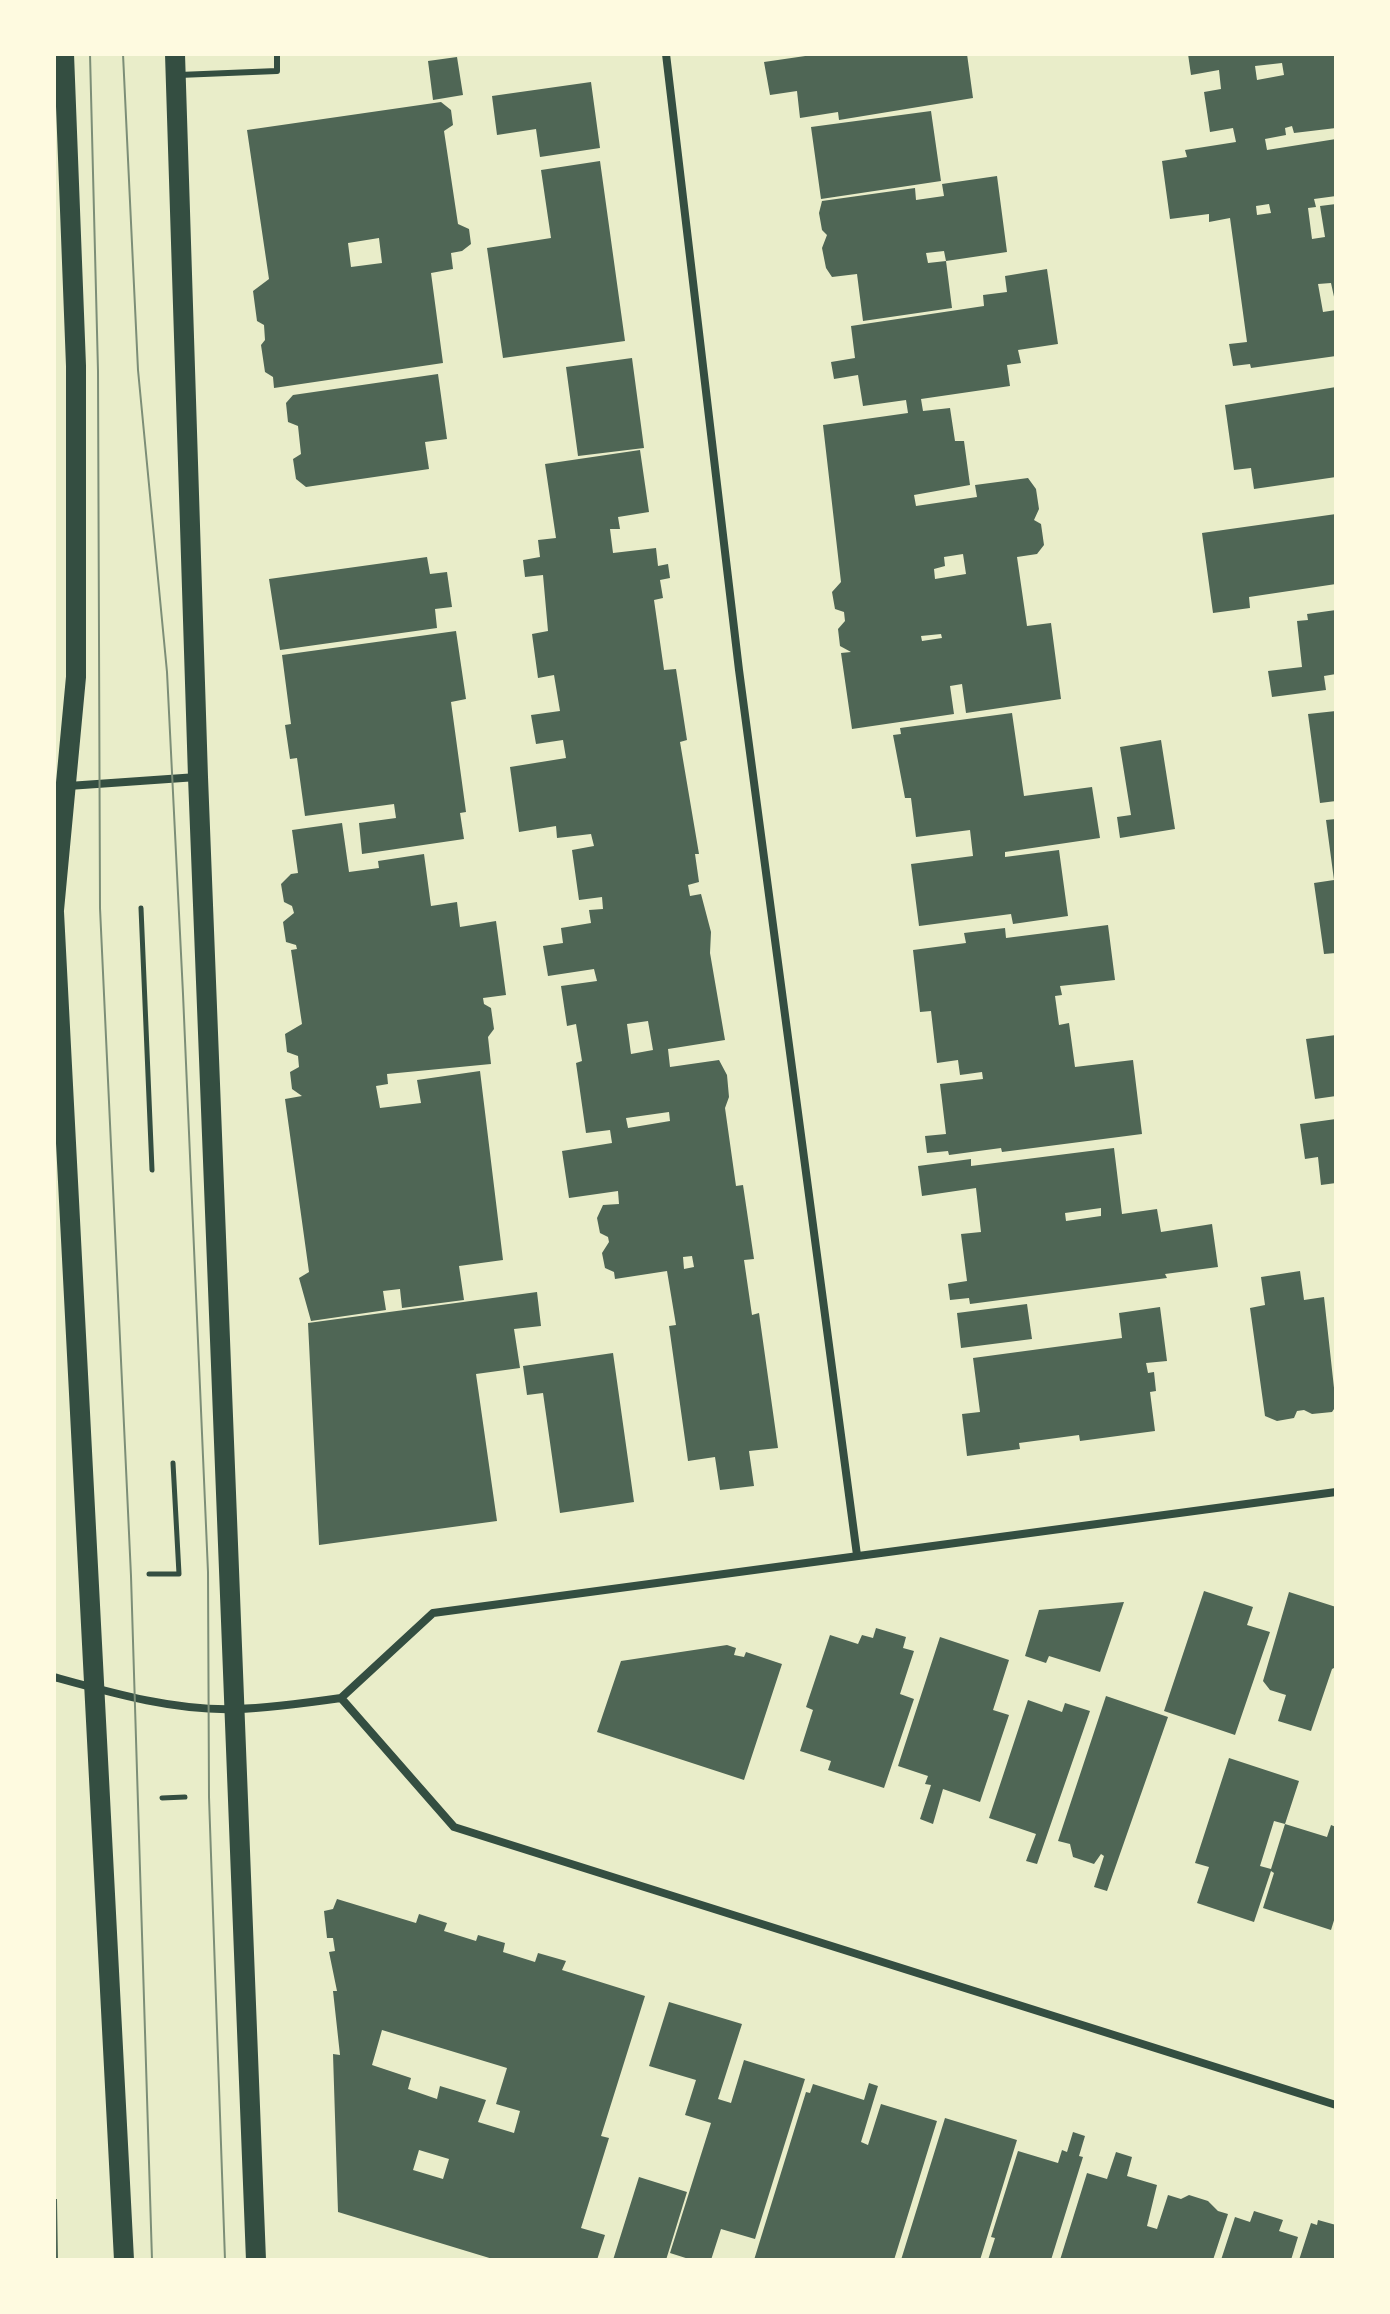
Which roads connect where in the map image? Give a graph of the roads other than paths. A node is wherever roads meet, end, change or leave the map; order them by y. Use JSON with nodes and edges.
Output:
{"nodes":[{"id":1,"x":64,"y":54,"type":"edge"},
{"id":2,"x":175,"y":54,"type":"edge"},
{"id":3,"x":277,"y":54,"type":"edge"},
{"id":4,"x":666,"y":54,"type":"edge"},
{"id":5,"x":176,"y":75,"type":"junction"},
{"id":6,"x":198,"y":777,"type":"junction"},
{"id":7,"x":58,"y":787,"type":"edge"},
{"id":8,"x":54,"y":911,"type":"edge"},
{"id":9,"x":1336,"y":1492,"type":"edge"},
{"id":10,"x":857,"y":1555,"type":"junction"},
{"id":11,"x":54,"y":1677,"type":"edge"},
{"id":12,"x":96,"y":1689,"type":"junction"},
{"id":13,"x":341,"y":1698,"type":"junction"},
{"id":14,"x":236,"y":1709,"type":"junction"},
{"id":15,"x":1336,"y":2105,"type":"edge"},
{"id":16,"x":124,"y":2260,"type":"edge"},
{"id":17,"x":256,"y":2260,"type":"edge"}],
"edges":[{"from":1,"to":7,"type":"main road"},
{"from":2,"to":5,"type":"main road"},
{"from":3,"to":5,"type":"lane"},
{"from":4,"to":10,"type":"street"},
{"from":5,"to":6,"type":"main road"},
{"from":6,"to":7,"type":"street"},
{"from":6,"to":14,"type":"main road"},
{"from":7,"to":8,"type":"main road"},
{"from":8,"to":12,"type":"main road"},
{"from":9,"to":10,"type":"street"},
{"from":10,"to":13,"type":"street"},
{"from":11,"to":12,"type":"street"},
{"from":12,"to":14,"type":"street"},
{"from":12,"to":16,"type":"main road"},
{"from":13,"to":14,"type":"street"},
{"from":13,"to":15,"type":"street"},
{"from":14,"to":17,"type":"main road"}]}
